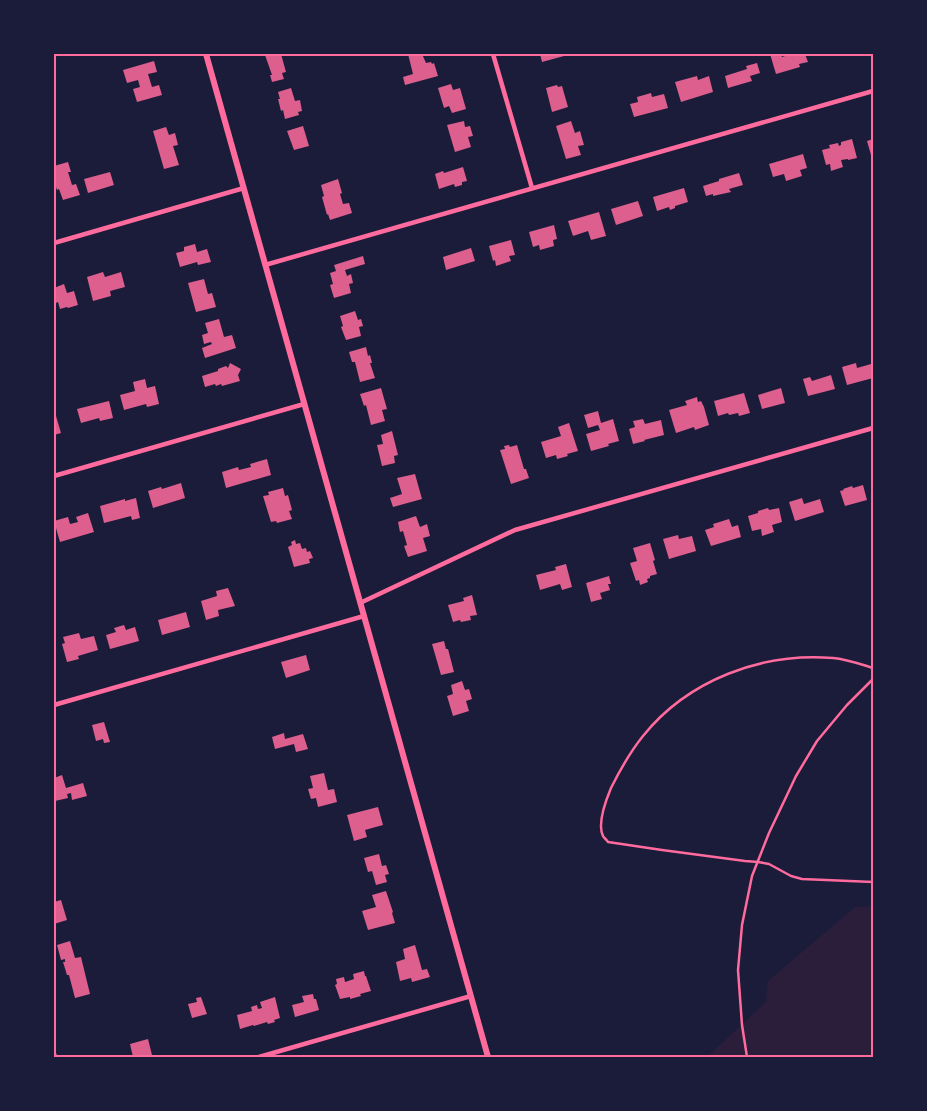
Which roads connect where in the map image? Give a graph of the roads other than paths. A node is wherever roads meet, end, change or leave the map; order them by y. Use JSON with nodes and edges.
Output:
{"nodes":[{"id":1,"x":206,"y":54,"type":"edge"},
{"id":2,"x":493,"y":54,"type":"edge"},
{"id":3,"x":873,"y":91,"type":"edge"},
{"id":4,"x":244,"y":188,"type":"junction"},
{"id":5,"x":532,"y":188,"type":"junction"},
{"id":6,"x":54,"y":243,"type":"edge"},
{"id":7,"x":265,"y":264,"type":"junction"},
{"id":8,"x":304,"y":404,"type":"junction"},
{"id":9,"x":873,"y":428,"type":"edge"},
{"id":10,"x":54,"y":476,"type":"edge"},
{"id":11,"x":360,"y":603,"type":"junction"},
{"id":12,"x":364,"y":616,"type":"junction"},
{"id":13,"x":873,"y":668,"type":"edge"},
{"id":14,"x":873,"y":679,"type":"edge"},
{"id":15,"x":54,"y":706,"type":"edge"},
{"id":16,"x":758,"y":862,"type":"junction"},
{"id":17,"x":873,"y":882,"type":"edge"},
{"id":18,"x":471,"y":996,"type":"junction"},
{"id":19,"x":259,"y":1057,"type":"edge"},
{"id":20,"x":488,"y":1057,"type":"edge"},
{"id":21,"x":747,"y":1057,"type":"edge"}],
"edges":[{"from":1,"to":4,"type":"main road"},
{"from":2,"to":5,"type":"street"},
{"from":3,"to":5,"type":"street"},
{"from":4,"to":6,"type":"street"},
{"from":4,"to":7,"type":"main road"},
{"from":5,"to":7,"type":"street"},
{"from":7,"to":8,"type":"main road"},
{"from":8,"to":10,"type":"street"},
{"from":8,"to":11,"type":"main road"},
{"from":9,"to":11,"type":"street"},
{"from":11,"to":12,"type":"main road"},
{"from":12,"to":15,"type":"street"},
{"from":12,"to":18,"type":"main road"},
{"from":13,"to":16,"type":"lane"},
{"from":14,"to":16,"type":"lane"},
{"from":16,"to":17,"type":"lane"},
{"from":16,"to":21,"type":"lane"},
{"from":18,"to":19,"type":"street"},
{"from":18,"to":20,"type":"main road"}]}
